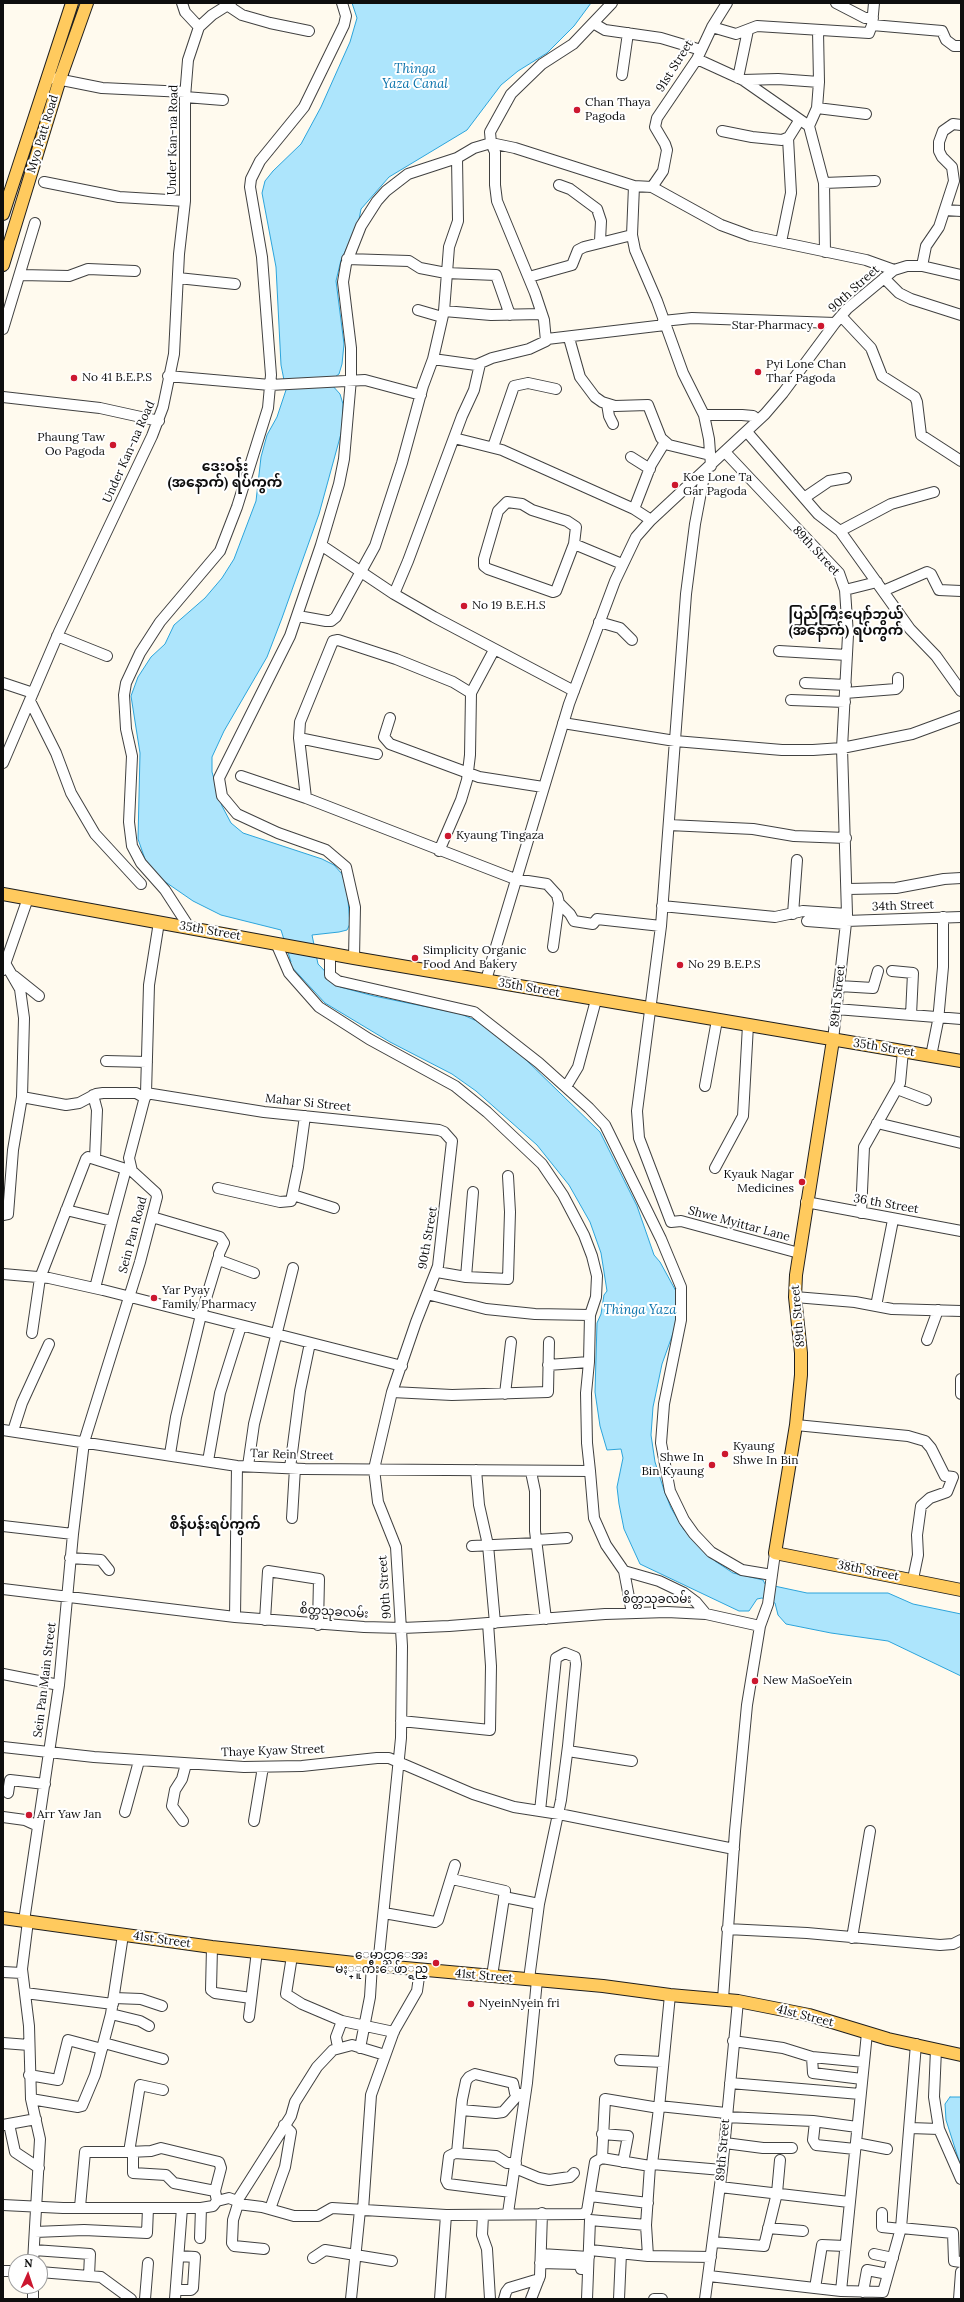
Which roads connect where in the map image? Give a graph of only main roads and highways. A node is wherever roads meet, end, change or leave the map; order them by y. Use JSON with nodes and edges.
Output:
{"nodes":[{"id":1,"x":72,"y":3,"type":"edge"},
{"id":2,"x":87,"y":3,"type":"edge"},
{"id":3,"x":54,"y":78,"type":"junction"},
{"id":4,"x":3,"y":214,"type":"edge"},
{"id":5,"x":3,"y":218,"type":"edge"},
{"id":6,"x":16,"y":221,"type":"junction"},
{"id":7,"x":3,"y":265,"type":"edge"},
{"id":8,"x":3,"y":894,"type":"edge"},
{"id":9,"x":833,"y":1040,"type":"junction"},
{"id":10,"x":961,"y":1061,"type":"edge"},
{"id":11,"x":775,"y":1553,"type":"joint"},
{"id":12,"x":961,"y":1590,"type":"edge"},
{"id":13,"x":3,"y":1918,"type":"edge"},
{"id":14,"x":961,"y":2055,"type":"edge"}],
"edges":[{"from":1,"to":3,"type":"main road","name":"Myo Patt Road"},
{"from":2,"to":3,"type":"main road","name":"Myo Patt Road"},
{"from":3,"to":4,"type":"main road","name":"Myo Patt Road"},
{"from":3,"to":6,"type":"main road","name":"Myo Patt Road"},
{"from":5,"to":6,"type":"main road"},
{"from":6,"to":7,"type":"main road","name":"Myo Patt Road"},
{"from":8,"to":9,"type":"main road","name":"35th Street"},
{"from":9,"to":10,"type":"main road","name":"35th Street"},
{"from":9,"to":11,"type":"main road","name":"89th Street"},
{"from":11,"to":12,"type":"main road","name":"38th Street"},
{"from":13,"to":14,"type":"main road","name":"41st Street"}]}
